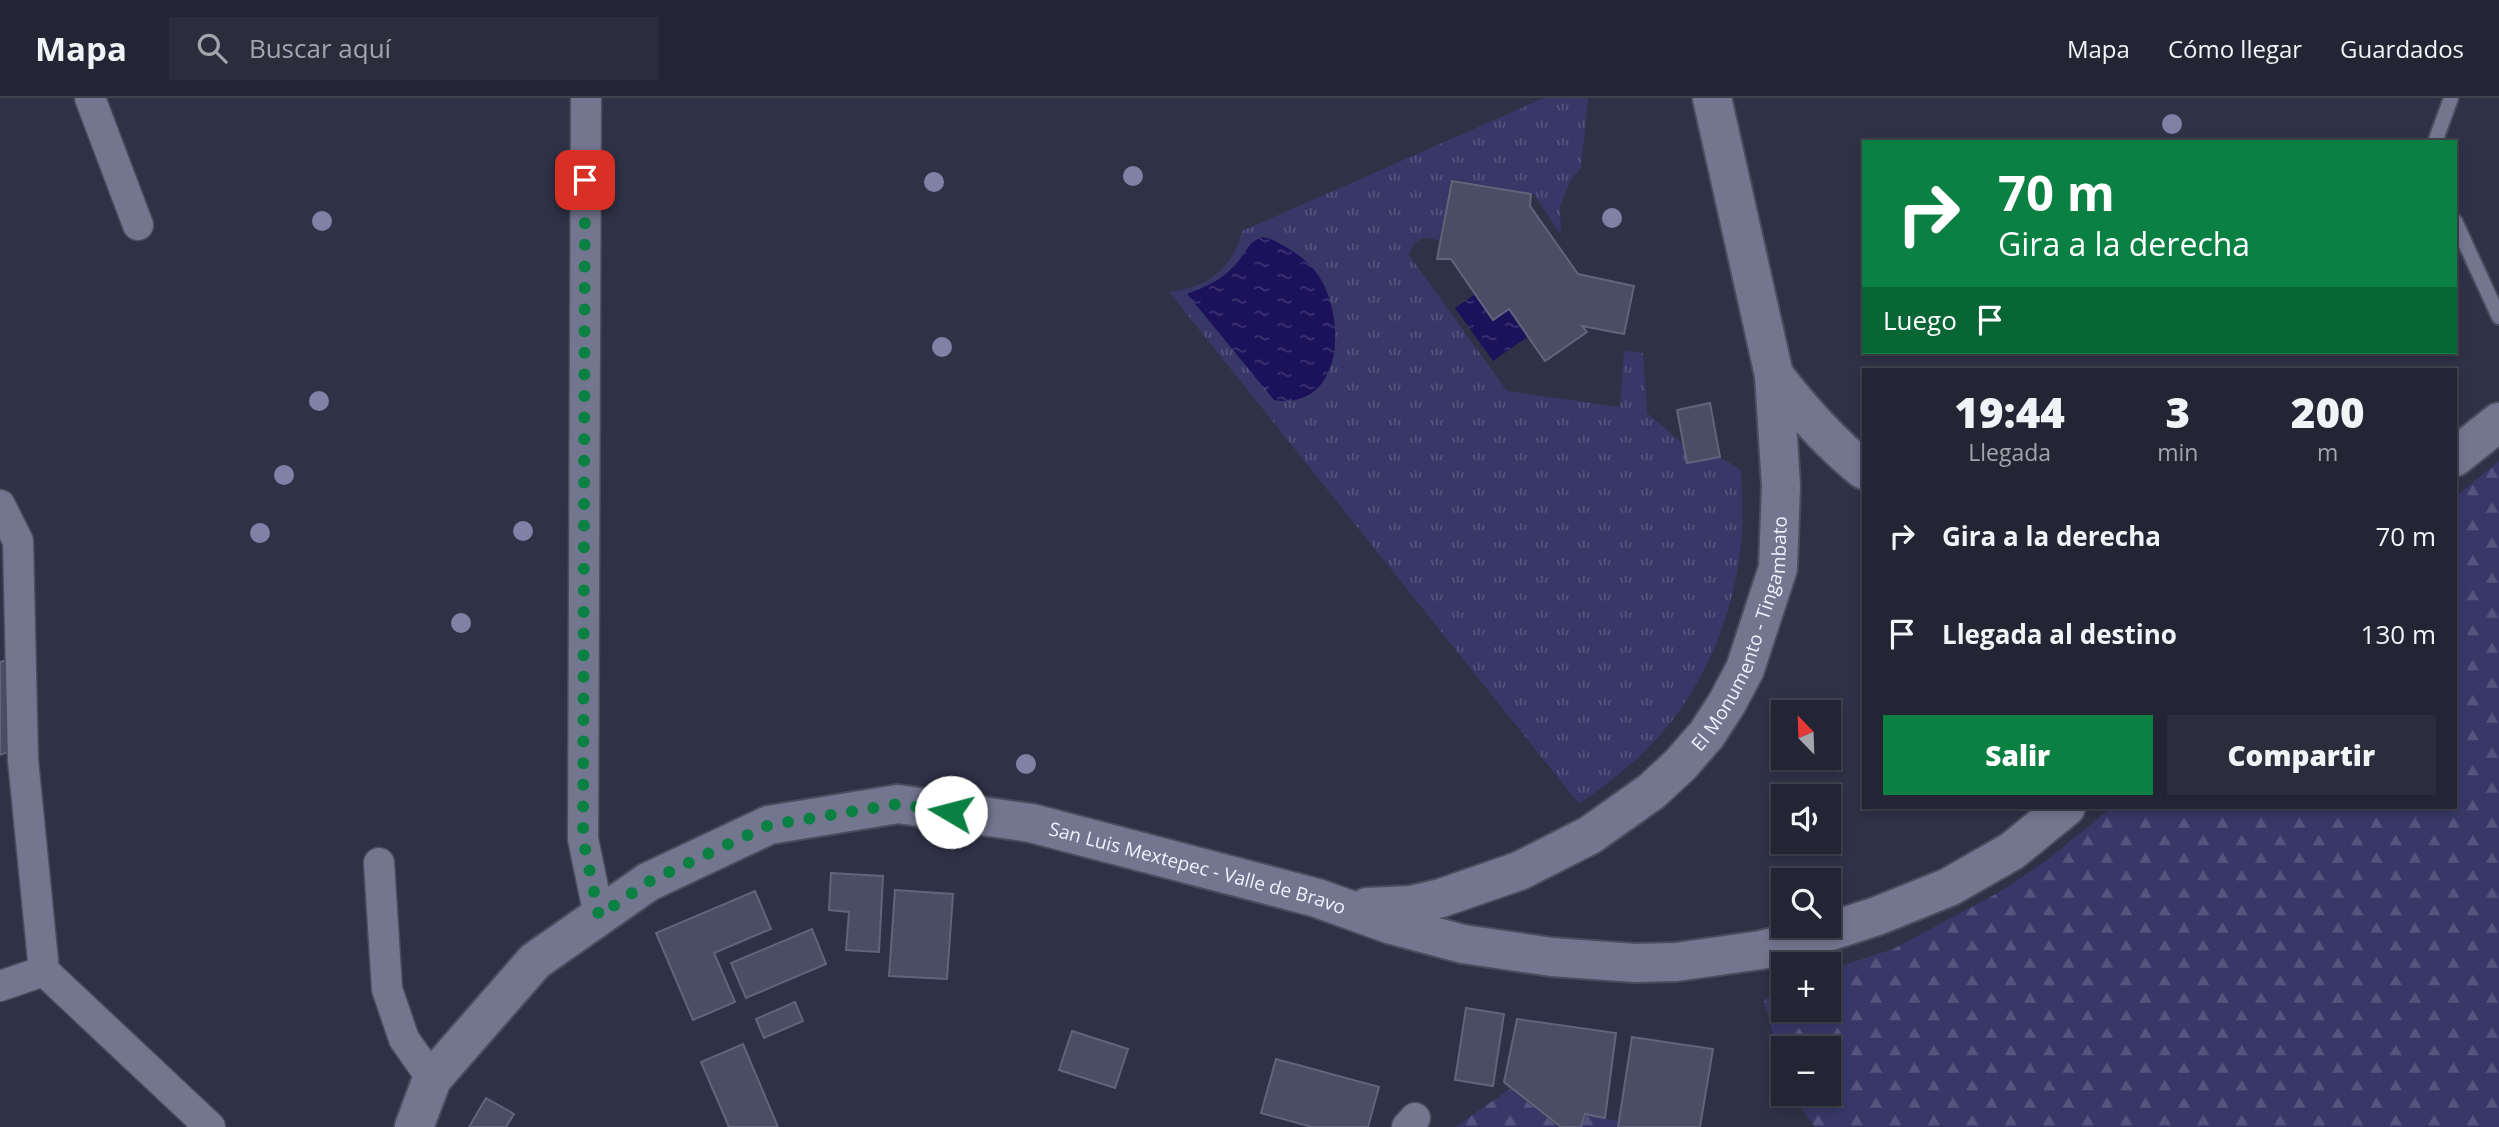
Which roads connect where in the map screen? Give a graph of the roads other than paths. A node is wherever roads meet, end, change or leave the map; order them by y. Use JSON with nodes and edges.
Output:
{"nodes":[{"id":1,"x":90,"y":98,"type":"edge"},
{"id":2,"x":586,"y":98,"type":"edge"},
{"id":3,"x":1712,"y":98,"type":"edge"},
{"id":4,"x":2451,"y":98,"type":"edge"},
{"id":5,"x":2436,"y":140,"type":"edge"},
{"id":6,"x":138,"y":225,"type":"dead end"},
{"id":7,"x":2457,"y":225,"type":"edge"},
{"id":8,"x":2499,"y":317,"type":"edge"},
{"id":9,"x":1774,"y":375,"type":"junction"},
{"id":10,"x":2499,"y":422,"type":"edge"},
{"id":11,"x":2457,"y":455,"type":"edge"},
{"id":12,"x":1862,"y":468,"type":"edge"},
{"id":13,"x":0,"y":505,"type":"edge"},
{"id":14,"x":12,"y":763,"type":"edge"},
{"id":15,"x":2064,"y":809,"type":"edge"},
{"id":16,"x":379,"y":863,"type":"dead end"},
{"id":17,"x":1317,"y":898,"type":"junction"},
{"id":18,"x":599,"y":916,"type":"junction"},
{"id":19,"x":44,"y":971,"type":"junction"},
{"id":20,"x":0,"y":985,"type":"edge"},
{"id":21,"x":432,"y":1079,"type":"junction"},
{"id":22,"x":210,"y":1127,"type":"edge"},
{"id":23,"x":414,"y":1127,"type":"edge"}],
"edges":[{"from":1,"to":6,"type":"street"},
{"from":2,"to":18,"type":"street"},
{"from":3,"to":9,"type":"main road","name":"El Monumento - Tingambato"},
{"from":4,"to":5,"type":"lane"},
{"from":7,"to":8,"type":"lane"},
{"from":9,"to":12,"type":"main road"},
{"from":9,"to":17,"type":"main road","name":"El Monumento - Tingambato"},
{"from":10,"to":11,"type":"main road"},
{"from":13,"to":14,"type":"street"},
{"from":14,"to":19,"type":"street"},
{"from":15,"to":17,"type":"main road","name":"San Luis Mextepec - Valle de Bravo"},
{"from":16,"to":21,"type":"street"},
{"from":17,"to":18,"type":"main road","name":"San Luis Mextepec - Valle de Bravo"},
{"from":18,"to":21,"type":"main road","name":"San Luis Mextepec - Valle de Bravo"},
{"from":19,"to":20,"type":"street"},
{"from":19,"to":22,"type":"street"},
{"from":21,"to":23,"type":"main road","name":"San Luis Mextepec - Valle de Bravo"}]}
